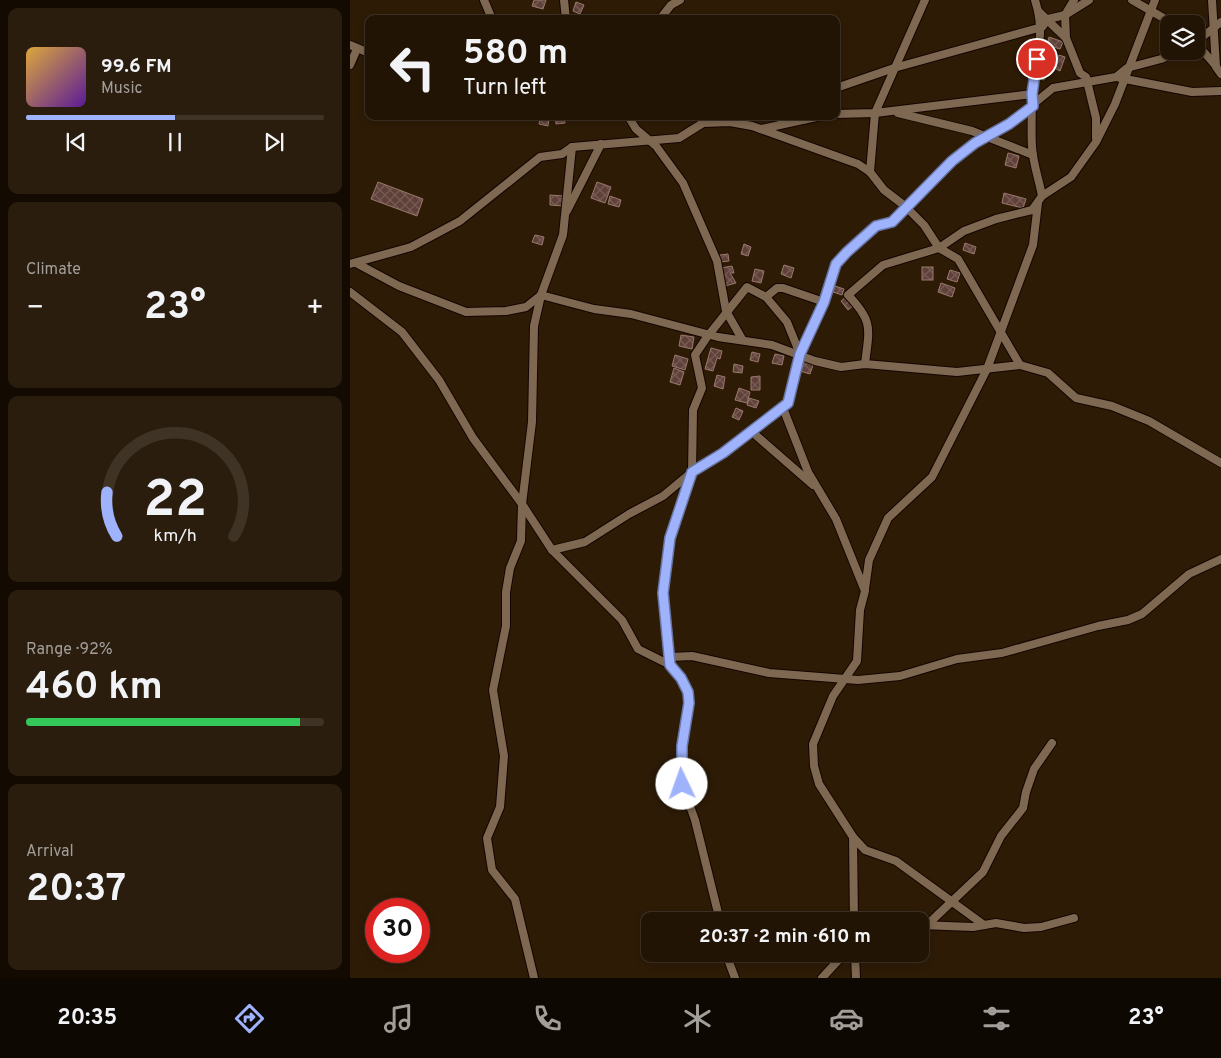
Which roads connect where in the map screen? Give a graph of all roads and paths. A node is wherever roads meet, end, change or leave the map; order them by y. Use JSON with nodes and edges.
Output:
{"nodes":[{"id":1,"x":484,"y":0,"type":"edge"},
{"id":2,"x":564,"y":0,"type":"edge"},
{"id":3,"x":680,"y":0,"type":"edge"},
{"id":4,"x":925,"y":0,"type":"edge"},
{"id":5,"x":1035,"y":0,"type":"edge"},
{"id":6,"x":1074,"y":0,"type":"edge"},
{"id":7,"x":1089,"y":0,"type":"edge"},
{"id":8,"x":1132,"y":0,"type":"edge"},
{"id":9,"x":1156,"y":0,"type":"edge"},
{"id":10,"x":1212,"y":0,"type":"edge"},
{"id":11,"x":1151,"y":10,"type":"junction"},
{"id":12,"x":1038,"y":11,"type":"junction"},
{"id":13,"x":490,"y":15,"type":"edge"},
{"id":14,"x":566,"y":15,"type":"edge"},
{"id":15,"x":663,"y":15,"type":"edge"},
{"id":16,"x":1064,"y":15,"type":"junction"},
{"id":17,"x":1160,"y":15,"type":"edge"},
{"id":18,"x":1048,"y":19,"type":"junction"},
{"id":19,"x":1221,"y":22,"type":"edge"},
{"id":20,"x":1042,"y":27,"type":"junction"},
{"id":21,"x":1213,"y":29,"type":"junction"},
{"id":22,"x":1205,"y":35,"type":"edge"},
{"id":23,"x":1066,"y":38,"type":"junction"},
{"id":24,"x":354,"y":47,"type":"edge"},
{"id":25,"x":1205,"y":53,"type":"edge"},
{"id":26,"x":1160,"y":59,"type":"edge"},
{"id":27,"x":350,"y":65,"type":"edge"},
{"id":28,"x":1216,"y":67,"type":"junction"},
{"id":29,"x":894,"y":68,"type":"junction"},
{"id":30,"x":1129,"y":68,"type":"junction"},
{"id":31,"x":1221,"y":74,"type":"edge"},
{"id":32,"x":1119,"y":78,"type":"junction"},
{"id":33,"x":1087,"y":83,"type":"junction"},
{"id":34,"x":840,"y":87,"type":"edge"},
{"id":35,"x":1221,"y":91,"type":"edge"},
{"id":36,"x":1032,"y":94,"type":"junction"},
{"id":37,"x":1033,"y":106,"type":"junction"},
{"id":38,"x":891,"y":112,"type":"junction"},
{"id":39,"x":840,"y":114,"type":"edge"},
{"id":40,"x":875,"y":114,"type":"junction"},
{"id":41,"x":630,"y":120,"type":"edge"},
{"id":42,"x":803,"y":120,"type":"edge"},
{"id":43,"x":725,"y":121,"type":"joint"},
{"id":44,"x":761,"y":129,"type":"junction"},
{"id":45,"x":986,"y":136,"type":"junction"},
{"id":46,"x":649,"y":140,"type":"junction"},
{"id":47,"x":1096,"y":142,"type":"junction"},
{"id":48,"x":601,"y":144,"type":"junction"},
{"id":49,"x":572,"y":146,"type":"junction"},
{"id":50,"x":1033,"y":155,"type":"junction"},
{"id":51,"x":870,"y":172,"type":"junction"},
{"id":52,"x":1040,"y":199,"type":"junction"},
{"id":53,"x":905,"y":206,"type":"junction"},
{"id":54,"x":564,"y":217,"type":"junction"},
{"id":55,"x":939,"y":248,"type":"junction"},
{"id":56,"x":353,"y":263,"type":"edge"},
{"id":57,"x":350,"y":292,"type":"edge"},
{"id":58,"x":541,"y":295,"type":"junction"},
{"id":59,"x":766,"y":297,"type":"junction"},
{"id":60,"x":824,"y":302,"type":"junction"},
{"id":61,"x":727,"y":313,"type":"junction"},
{"id":62,"x":1001,"y":332,"type":"junction"},
{"id":63,"x":709,"y":334,"type":"junction"},
{"id":64,"x":742,"y":339,"type":"junction"},
{"id":65,"x":800,"y":354,"type":"junction"},
{"id":66,"x":865,"y":364,"type":"junction"},
{"id":67,"x":1020,"y":365,"type":"junction"},
{"id":68,"x":987,"y":369,"type":"junction"},
{"id":69,"x":783,"y":408,"type":"junction"},
{"id":70,"x":751,"y":431,"type":"junction"},
{"id":71,"x":1221,"y":462,"type":"edge"},
{"id":72,"x":692,"y":472,"type":"junction"},
{"id":73,"x":818,"y":490,"type":"junction"},
{"id":74,"x":522,"y":504,"type":"junction"},
{"id":75,"x":552,"y":550,"type":"junction"},
{"id":76,"x":1221,"y":559,"type":"edge"},
{"id":77,"x":865,"y":590,"type":"junction"},
{"id":78,"x":670,"y":661,"type":"junction"},
{"id":79,"x":844,"y":679,"type":"junction"},
{"id":80,"x":1052,"y":743,"type":"dead end"},
{"id":81,"x":853,"y":837,"type":"junction"},
{"id":82,"x":952,"y":902,"type":"junction"},
{"id":83,"x":718,"y":912,"type":"edge"},
{"id":84,"x":854,"y":912,"type":"edge"},
{"id":85,"x":1074,"y":918,"type":"dead end"},
{"id":86,"x":929,"y":920,"type":"edge"},
{"id":87,"x":929,"y":925,"type":"edge"},
{"id":88,"x":984,"y":925,"type":"junction"},
{"id":89,"x":729,"y":962,"type":"edge"},
{"id":90,"x":837,"y":962,"type":"edge"},
{"id":91,"x":855,"y":962,"type":"edge"},
{"id":92,"x":534,"y":978,"type":"edge"},
{"id":93,"x":735,"y":978,"type":"edge"},
{"id":94,"x":822,"y":978,"type":"edge"},
{"id":95,"x":856,"y":978,"type":"edge"}],
"edges":[{"from":1,"to":13,"type":"street"},
{"from":2,"to":14,"type":"street"},
{"from":3,"to":15,"type":"street"},
{"from":4,"to":29,"type":"street"},
{"from":5,"to":12,"type":"street"},
{"from":6,"to":16,"type":"street"},
{"from":7,"to":16,"type":"street"},
{"from":8,"to":11,"type":"street"},
{"from":9,"to":11,"type":"street"},
{"from":10,"to":21,"type":"street"},
{"from":11,"to":17,"type":"street"},
{"from":11,"to":30,"type":"street"},
{"from":12,"to":18,"type":"street"},
{"from":12,"to":20,"type":"street"},
{"from":16,"to":18,"type":"street"},
{"from":16,"to":23,"type":"street"},
{"from":18,"to":20,"type":"street"},
{"from":18,"to":23,"type":"street"},
{"from":19,"to":21,"type":"street"},
{"from":20,"to":29,"type":"street"},
{"from":20,"to":36,"type":"street"},
{"from":21,"to":22,"type":"street"},
{"from":21,"to":28,"type":"street"},
{"from":23,"to":33,"type":"street"},
{"from":24,"to":27,"type":"street"},
{"from":25,"to":28,"type":"street"},
{"from":26,"to":30,"type":"street"},
{"from":28,"to":31,"type":"street"},
{"from":29,"to":34,"type":"street"},
{"from":29,"to":40,"type":"street"},
{"from":30,"to":32,"type":"street"},
{"from":32,"to":33,"type":"street"},
{"from":32,"to":35,"type":"street"},
{"from":32,"to":47,"type":"street"},
{"from":33,"to":37,"type":"street"},
{"from":33,"to":47,"type":"street"},
{"from":36,"to":37,"type":"street"},
{"from":36,"to":38,"type":"street"},
{"from":37,"to":45,"type":"street"},
{"from":37,"to":50,"type":"street"},
{"from":38,"to":40,"type":"street"},
{"from":38,"to":45,"type":"street"},
{"from":39,"to":40,"type":"street"},
{"from":40,"to":51,"type":"street"},
{"from":41,"to":46,"type":"street"},
{"from":42,"to":44,"type":"street"},
{"from":43,"to":44,"type":"street"},
{"from":43,"to":46,"type":"street"},
{"from":44,"to":51,"type":"street"},
{"from":45,"to":50,"type":"street"},
{"from":45,"to":53,"type":"street"},
{"from":46,"to":48,"type":"street"},
{"from":46,"to":61,"type":"street"},
{"from":47,"to":52,"type":"street"},
{"from":48,"to":49,"type":"street"},
{"from":48,"to":54,"type":"street"},
{"from":49,"to":54,"type":"street"},
{"from":49,"to":56,"type":"street"},
{"from":50,"to":52,"type":"street"},
{"from":51,"to":53,"type":"street"},
{"from":52,"to":55,"type":"street"},
{"from":52,"to":62,"type":"street"},
{"from":53,"to":55,"type":"street"},
{"from":53,"to":60,"type":"street"},
{"from":54,"to":58,"type":"street"},
{"from":55,"to":62,"type":"street"},
{"from":55,"to":66,"type":"street"},
{"from":56,"to":58,"type":"street"},
{"from":57,"to":74,"type":"street"},
{"from":58,"to":63,"type":"street"},
{"from":58,"to":74,"type":"street"},
{"from":59,"to":60,"type":"street"},
{"from":59,"to":61,"type":"street"},
{"from":59,"to":65,"type":"street"},
{"from":60,"to":65,"type":"street"},
{"from":61,"to":63,"type":"street"},
{"from":61,"to":64,"type":"street"},
{"from":62,"to":67,"type":"street"},
{"from":62,"to":68,"type":"street"},
{"from":63,"to":64,"type":"street"},
{"from":63,"to":72,"type":"street"},
{"from":64,"to":65,"type":"street"},
{"from":65,"to":66,"type":"street"},
{"from":65,"to":69,"type":"street"},
{"from":66,"to":68,"type":"street"},
{"from":67,"to":68,"type":"street"},
{"from":67,"to":71,"type":"street"},
{"from":68,"to":77,"type":"street"},
{"from":69,"to":70,"type":"street"},
{"from":69,"to":73,"type":"street"},
{"from":70,"to":72,"type":"street"},
{"from":70,"to":73,"type":"street"},
{"from":72,"to":75,"type":"street"},
{"from":72,"to":78,"type":"street"},
{"from":73,"to":77,"type":"street"},
{"from":74,"to":75,"type":"street"},
{"from":74,"to":92,"type":"street"},
{"from":75,"to":78,"type":"street"},
{"from":76,"to":79,"type":"street"},
{"from":77,"to":79,"type":"street"},
{"from":78,"to":79,"type":"street"},
{"from":78,"to":83,"type":"street"},
{"from":79,"to":81,"type":"street"},
{"from":80,"to":82,"type":"street"},
{"from":81,"to":82,"type":"street"},
{"from":81,"to":84,"type":"street"},
{"from":82,"to":86,"type":"street"},
{"from":82,"to":88,"type":"street"},
{"from":85,"to":88,"type":"street"},
{"from":87,"to":88,"type":"street"},
{"from":89,"to":93,"type":"street"},
{"from":90,"to":94,"type":"street"},
{"from":91,"to":95,"type":"street"}]}
